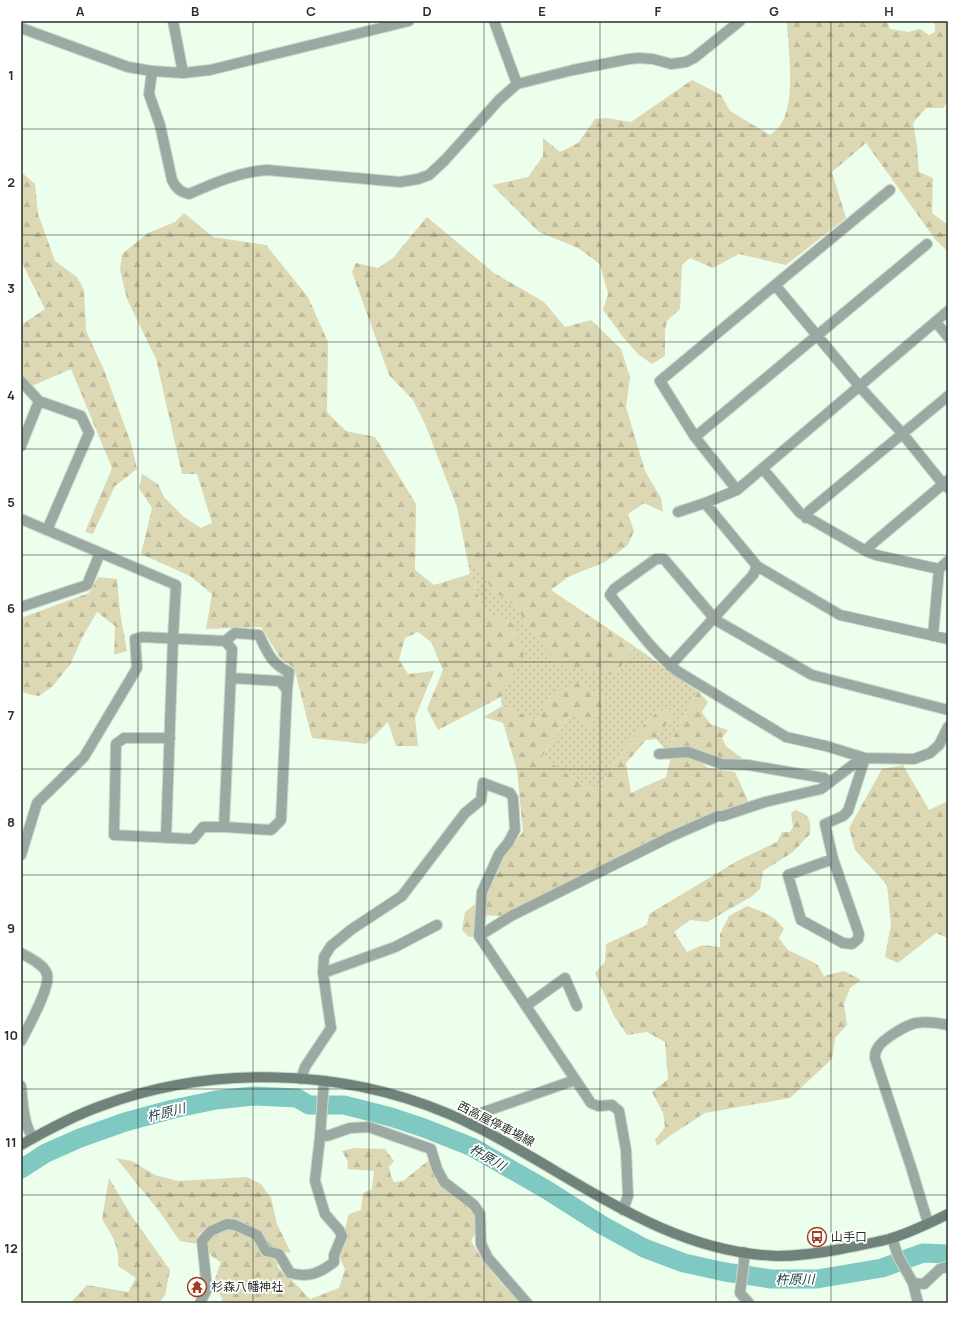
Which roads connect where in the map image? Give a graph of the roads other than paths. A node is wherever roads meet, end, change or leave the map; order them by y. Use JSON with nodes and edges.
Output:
{"nodes":[{"id":1,"x":173,"y":21,"type":"edge"},
{"id":2,"x":409,"y":21,"type":"edge"},
{"id":3,"x":494,"y":21,"type":"edge"},
{"id":4,"x":740,"y":21,"type":"edge"},
{"id":5,"x":21,"y":28,"type":"edge"},
{"id":6,"x":152,"y":71,"type":"junction"},
{"id":7,"x":184,"y":73,"type":"junction"},
{"id":8,"x":517,"y":84,"type":"junction"},
{"id":9,"x":890,"y":190,"type":"dead end"},
{"id":10,"x":927,"y":244,"type":"dead end"},
{"id":11,"x":775,"y":285,"type":"junction"},
{"id":12,"x":948,"y":311,"type":"edge"},
{"id":13,"x":936,"y":322,"type":"junction"},
{"id":14,"x":818,"y":335,"type":"junction"},
{"id":15,"x":948,"y":337,"type":"edge"},
{"id":16,"x":21,"y":381,"type":"edge"},
{"id":17,"x":860,"y":386,"type":"junction"},
{"id":18,"x":948,"y":396,"type":"edge"},
{"id":19,"x":39,"y":401,"type":"junction"},
{"id":20,"x":902,"y":433,"type":"junction"},
{"id":21,"x":695,"y":437,"type":"junction"},
{"id":22,"x":21,"y":446,"type":"edge"},
{"id":23,"x":763,"y":468,"type":"junction"},
{"id":24,"x":946,"y":484,"type":"edge"},
{"id":25,"x":737,"y":490,"type":"junction"},
{"id":26,"x":705,"y":504,"type":"junction"},
{"id":27,"x":678,"y":512,"type":"dead end"},
{"id":28,"x":806,"y":518,"type":"junction"},
{"id":29,"x":21,"y":519,"type":"edge"},
{"id":30,"x":47,"y":530,"type":"junction"},
{"id":31,"x":866,"y":551,"type":"junction"},
{"id":32,"x":100,"y":553,"type":"junction"},
{"id":33,"x":948,"y":561,"type":"edge"},
{"id":34,"x":757,"y":566,"type":"junction"},
{"id":35,"x":939,"y":569,"type":"junction"},
{"id":36,"x":21,"y":607,"type":"edge"},
{"id":37,"x":714,"y":618,"type":"junction"},
{"id":38,"x":934,"y":636,"type":"junction"},
{"id":39,"x":173,"y":638,"type":"junction"},
{"id":40,"x":948,"y":639,"type":"edge"},
{"id":41,"x":225,"y":641,"type":"junction"},
{"id":42,"x":670,"y":666,"type":"junction"},
{"id":43,"x":231,"y":678,"type":"junction"},
{"id":44,"x":287,"y":690,"type":"junction"},
{"id":45,"x":948,"y":710,"type":"edge"},
{"id":46,"x":948,"y":727,"type":"edge"},
{"id":47,"x":170,"y":738,"type":"junction"},
{"id":48,"x":659,"y":754,"type":"dead end"},
{"id":49,"x":865,"y":758,"type":"junction"},
{"id":50,"x":830,"y":782,"type":"junction"},
{"id":51,"x":224,"y":827,"type":"junction"},
{"id":52,"x":166,"y":838,"type":"junction"},
{"id":53,"x":21,"y":855,"type":"edge"},
{"id":54,"x":833,"y":859,"type":"junction"},
{"id":55,"x":437,"y":924,"type":"dead end"},
{"id":56,"x":479,"y":936,"type":"junction"},
{"id":57,"x":21,"y":953,"type":"edge"},
{"id":58,"x":323,"y":973,"type":"junction"},
{"id":59,"x":526,"y":1006,"type":"junction"},
{"id":60,"x":578,"y":1006,"type":"dead end"},
{"id":61,"x":948,"y":1025,"type":"edge"},
{"id":62,"x":21,"y":1042,"type":"edge"},
{"id":63,"x":302,"y":1079,"type":"junction"},
{"id":64,"x":575,"y":1080,"type":"junction"},
{"id":65,"x":324,"y":1081,"type":"junction"},
{"id":66,"x":21,"y":1086,"type":"edge"},
{"id":67,"x":472,"y":1125,"type":"junction"},
{"id":68,"x":320,"y":1137,"type":"junction"},
{"id":69,"x":33,"y":1138,"type":"junction"},
{"id":70,"x":21,"y":1145,"type":"edge"},
{"id":71,"x":623,"y":1210,"type":"junction"},
{"id":72,"x":948,"y":1215,"type":"edge"},
{"id":73,"x":928,"y":1223,"type":"junction"},
{"id":74,"x":892,"y":1238,"type":"junction"},
{"id":75,"x":744,"y":1252,"type":"junction"},
{"id":76,"x":948,"y":1268,"type":"edge"},
{"id":77,"x":914,"y":1282,"type":"junction"},
{"id":78,"x":200,"y":1303,"type":"edge"},
{"id":79,"x":527,"y":1303,"type":"edge"},
{"id":80,"x":748,"y":1303,"type":"edge"},
{"id":81,"x":918,"y":1303,"type":"edge"}],
"edges":[{"from":1,"to":7,"type":"street"},
{"from":2,"to":7,"type":"street"},
{"from":3,"to":8,"type":"street"},
{"from":4,"to":8,"type":"street"},
{"from":5,"to":6,"type":"street"},
{"from":6,"to":7,"type":"street"},
{"from":6,"to":8,"type":"street"},
{"from":9,"to":11,"type":"street"},
{"from":10,"to":14,"type":"street"},
{"from":11,"to":14,"type":"street"},
{"from":11,"to":21,"type":"street"},
{"from":12,"to":13,"type":"street"},
{"from":13,"to":15,"type":"street"},
{"from":13,"to":17,"type":"street"},
{"from":14,"to":17,"type":"street"},
{"from":14,"to":21,"type":"street"},
{"from":16,"to":19,"type":"street"},
{"from":17,"to":20,"type":"street"},
{"from":17,"to":23,"type":"street"},
{"from":18,"to":20,"type":"street"},
{"from":19,"to":22,"type":"street"},
{"from":19,"to":30,"type":"street"},
{"from":20,"to":24,"type":"street"},
{"from":20,"to":28,"type":"street"},
{"from":21,"to":25,"type":"street"},
{"from":23,"to":25,"type":"street"},
{"from":23,"to":28,"type":"street"},
{"from":24,"to":31,"type":"street"},
{"from":25,"to":26,"type":"street"},
{"from":26,"to":27,"type":"street"},
{"from":26,"to":34,"type":"street"},
{"from":28,"to":31,"type":"street"},
{"from":29,"to":30,"type":"street"},
{"from":30,"to":32,"type":"street"},
{"from":31,"to":35,"type":"street"},
{"from":32,"to":36,"type":"street"},
{"from":32,"to":39,"type":"street"},
{"from":33,"to":35,"type":"street"},
{"from":34,"to":37,"type":"street"},
{"from":34,"to":38,"type":"street"},
{"from":35,"to":38,"type":"street"},
{"from":37,"to":42,"type":"street"},
{"from":37,"to":42,"type":"street"},
{"from":37,"to":45,"type":"street"},
{"from":38,"to":40,"type":"street"},
{"from":39,"to":41,"type":"street"},
{"from":39,"to":47,"type":"street"},
{"from":39,"to":53,"type":"street"},
{"from":41,"to":43,"type":"street"},
{"from":41,"to":44,"type":"street"},
{"from":42,"to":49,"type":"street"},
{"from":43,"to":44,"type":"street"},
{"from":43,"to":51,"type":"street"},
{"from":44,"to":51,"type":"street"},
{"from":46,"to":49,"type":"street"},
{"from":47,"to":52,"type":"street"},
{"from":47,"to":52,"type":"street"},
{"from":48,"to":50,"type":"street"},
{"from":49,"to":50,"type":"street"},
{"from":49,"to":54,"type":"street"},
{"from":50,"to":56,"type":"street"},
{"from":51,"to":52,"type":"street"},
{"from":54,"to":54,"type":"street"},
{"from":55,"to":58,"type":"street"},
{"from":56,"to":58,"type":"street"},
{"from":56,"to":59,"type":"street"},
{"from":57,"to":62,"type":"street"},
{"from":58,"to":63,"type":"street"},
{"from":59,"to":60,"type":"street"},
{"from":59,"to":64,"type":"street"},
{"from":61,"to":73,"type":"street"},
{"from":63,"to":65,"type":"main road","name":"西高屋停車場線"},
{"from":63,"to":69,"type":"main road","name":"西高屋停車場線"},
{"from":64,"to":67,"type":"street"},
{"from":64,"to":71,"type":"street"},
{"from":65,"to":67,"type":"main road","name":"西高屋停車場線"},
{"from":65,"to":68,"type":"street"},
{"from":66,"to":69,"type":"street"},
{"from":67,"to":71,"type":"main road","name":"西高屋停車場線"},
{"from":68,"to":78,"type":"street"},
{"from":68,"to":79,"type":"street"},
{"from":69,"to":70,"type":"main road","name":"西高屋停車場線"},
{"from":71,"to":75,"type":"main road","name":"西高屋停車場線"},
{"from":72,"to":73,"type":"main road","name":"西高屋停車場線"},
{"from":73,"to":74,"type":"main road","name":"西高屋停車場線"},
{"from":74,"to":75,"type":"main road","name":"西高屋停車場線"},
{"from":74,"to":77,"type":"street"},
{"from":75,"to":80,"type":"street"},
{"from":76,"to":77,"type":"street"},
{"from":77,"to":81,"type":"street"}]}
